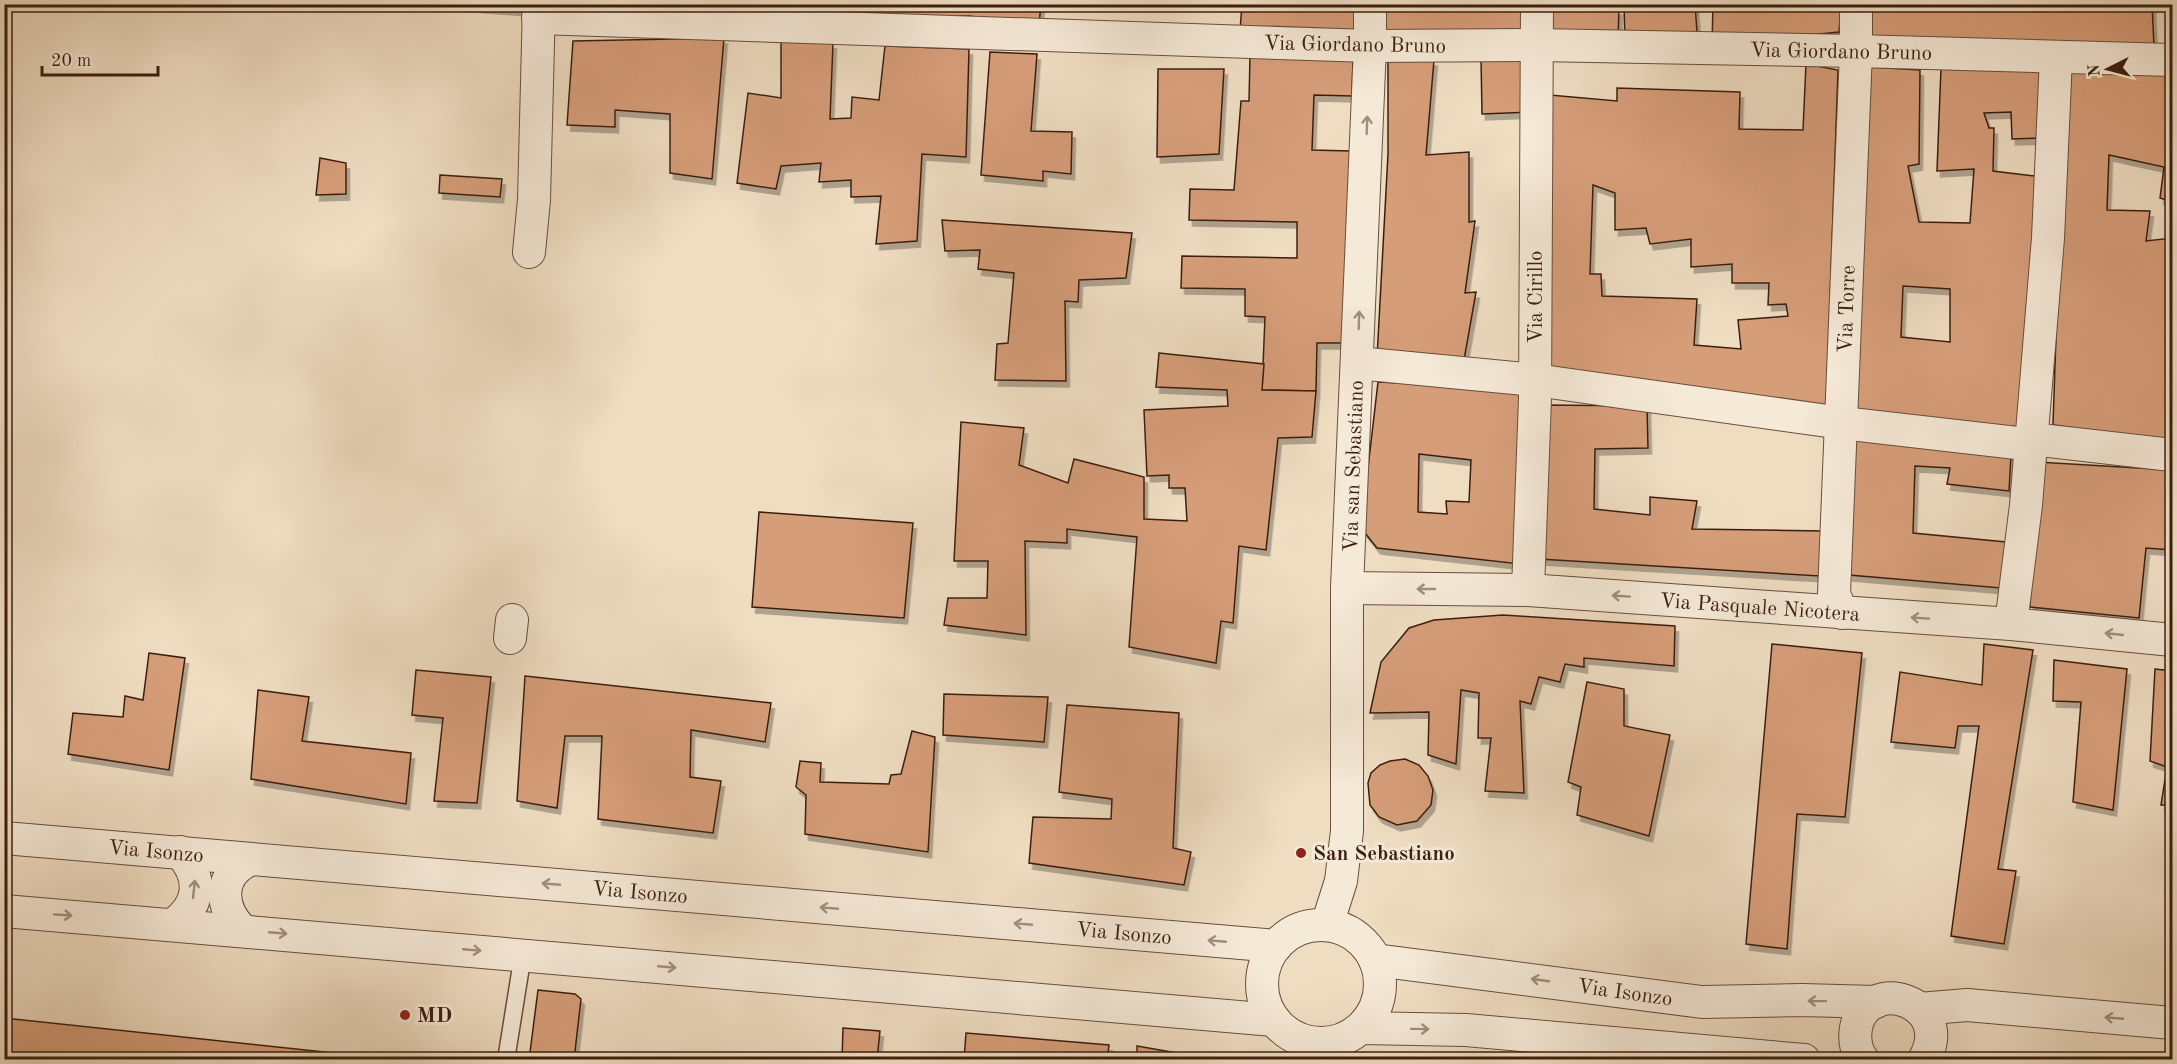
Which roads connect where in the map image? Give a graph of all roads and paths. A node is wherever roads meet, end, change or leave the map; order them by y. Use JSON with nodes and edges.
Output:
{"nodes":[{"id":1,"x":1370,"y":4,"type":"edge"},
{"id":2,"x":1537,"y":4,"type":"edge"},
{"id":3,"x":1856,"y":4,"type":"edge"},
{"id":4,"x":538,"y":11,"type":"edge"},
{"id":5,"x":1537,"y":45,"type":"junction"},
{"id":6,"x":1370,"y":46,"type":"junction"},
{"id":7,"x":1856,"y":51,"type":"junction"},
{"id":8,"x":2056,"y":57,"type":"junction"},
{"id":9,"x":2172,"y":60,"type":"edge"},
{"id":10,"x":529,"y":252,"type":"dead end"},
{"id":11,"x":1357,"y":363,"type":"junction"},
{"id":12,"x":1535,"y":380,"type":"junction"},
{"id":13,"x":1842,"y":423,"type":"junction"},
{"id":14,"x":2031,"y":439,"type":"junction"},
{"id":15,"x":2172,"y":455,"type":"edge"},
{"id":16,"x":1347,"y":588,"type":"junction"},
{"id":17,"x":1528,"y":590,"type":"junction"},
{"id":18,"x":1842,"y":613,"type":"junction"},
{"id":19,"x":2011,"y":624,"type":"junction"},
{"id":20,"x":2172,"y":640,"type":"edge"},
{"id":21,"x":4,"y":838,"type":"edge"},
{"id":22,"x":180,"y":852,"type":"junction"},
{"id":23,"x":249,"y":860,"type":"junction"},
{"id":24,"x":4,"y":911,"type":"edge"},
{"id":25,"x":174,"y":924,"type":"junction"},
{"id":26,"x":1326,"y":925,"type":"junction"},
{"id":27,"x":242,"y":930,"type":"junction"},
{"id":28,"x":1276,"y":946,"type":"junction"},
{"id":29,"x":523,"y":954,"type":"junction"},
{"id":30,"x":1376,"y":960,"type":"junction"},
{"id":31,"x":1876,"y":1002,"type":"junction"},
{"id":32,"x":1919,"y":1009,"type":"junction"},
{"id":33,"x":1274,"y":1020,"type":"junction"},
{"id":34,"x":2172,"y":1023,"type":"edge"},
{"id":35,"x":1349,"y":1042,"type":"edge"},
{"id":36,"x":506,"y":1059,"type":"edge"},
{"id":37,"x":1804,"y":1059,"type":"edge"},
{"id":38,"x":1863,"y":1059,"type":"edge"},
{"id":39,"x":1924,"y":1059,"type":"edge"}],
"edges":[{"from":1,"to":6,"type":"street","name":"Via san Sebastiano"},
{"from":2,"to":5,"type":"street","name":"Via Cirillo"},
{"from":3,"to":7,"type":"street","name":"Via Torre"},
{"from":4,"to":6,"type":"street","name":"Via Giordano Bruno"},
{"from":4,"to":10,"type":"street"},
{"from":5,"to":6,"type":"street","name":"Via Giordano Bruno"},
{"from":5,"to":7,"type":"street","name":"Via Giordano Bruno"},
{"from":5,"to":12,"type":"street","name":"Via Cirillo"},
{"from":11,"to":6,"type":"street","name":"Via san Sebastiano","one_way":true},
{"from":7,"to":8,"type":"street","name":"Via Giordano Bruno"},
{"from":7,"to":13,"type":"street","name":"Via Torre"},
{"from":8,"to":9,"type":"street","name":"Via Giordano Bruno"},
{"from":8,"to":14,"type":"street"},
{"from":11,"to":12,"type":"street"},
{"from":11,"to":16,"type":"street","name":"Via san Sebastiano"},
{"from":12,"to":13,"type":"street"},
{"from":12,"to":17,"type":"street","name":"Via Cirillo"},
{"from":13,"to":14,"type":"street"},
{"from":13,"to":18,"type":"street","name":"Via Torre"},
{"from":14,"to":15,"type":"street"},
{"from":14,"to":19,"type":"street"},
{"from":17,"to":16,"type":"street","name":"Via Pasquale Nicotera","one_way":true},
{"from":16,"to":26,"type":"street","name":"Via san Sebastiano"},
{"from":18,"to":17,"type":"street","name":"Via Pasquale Nicotera","one_way":true},
{"from":19,"to":18,"type":"street","name":"Via Pasquale Nicotera","one_way":true},
{"from":20,"to":19,"type":"street","name":"Via Pasquale Nicotera","one_way":true},
{"from":21,"to":22,"type":"street","name":"Via Isonzo"},
{"from":22,"to":23,"type":"street","name":"Via Isonzo"},
{"from":25,"to":22,"type":"street","one_way":true},
{"from":23,"to":27,"type":"street"},
{"from":28,"to":23,"type":"street","name":"Via Isonzo","one_way":true},
{"from":24,"to":25,"type":"street","one_way":true},
{"from":25,"to":27,"type":"street"},
{"from":26,"to":28,"type":"street"},
{"from":26,"to":30,"type":"street"},
{"from":27,"to":29,"type":"street","one_way":true},
{"from":28,"to":33,"type":"street"},
{"from":29,"to":33,"type":"street","one_way":true},
{"from":29,"to":36,"type":"lane"},
{"from":31,"to":30,"type":"street","name":"Via Isonzo","one_way":true},
{"from":30,"to":35,"type":"street"},
{"from":31,"to":32,"type":"street","name":"Via Isonzo"},
{"from":31,"to":38,"type":"street"},
{"from":34,"to":32,"type":"street","one_way":true},
{"from":32,"to":39,"type":"street"},
{"from":33,"to":35,"type":"street"},
{"from":35,"to":37,"type":"street","one_way":true}]}
